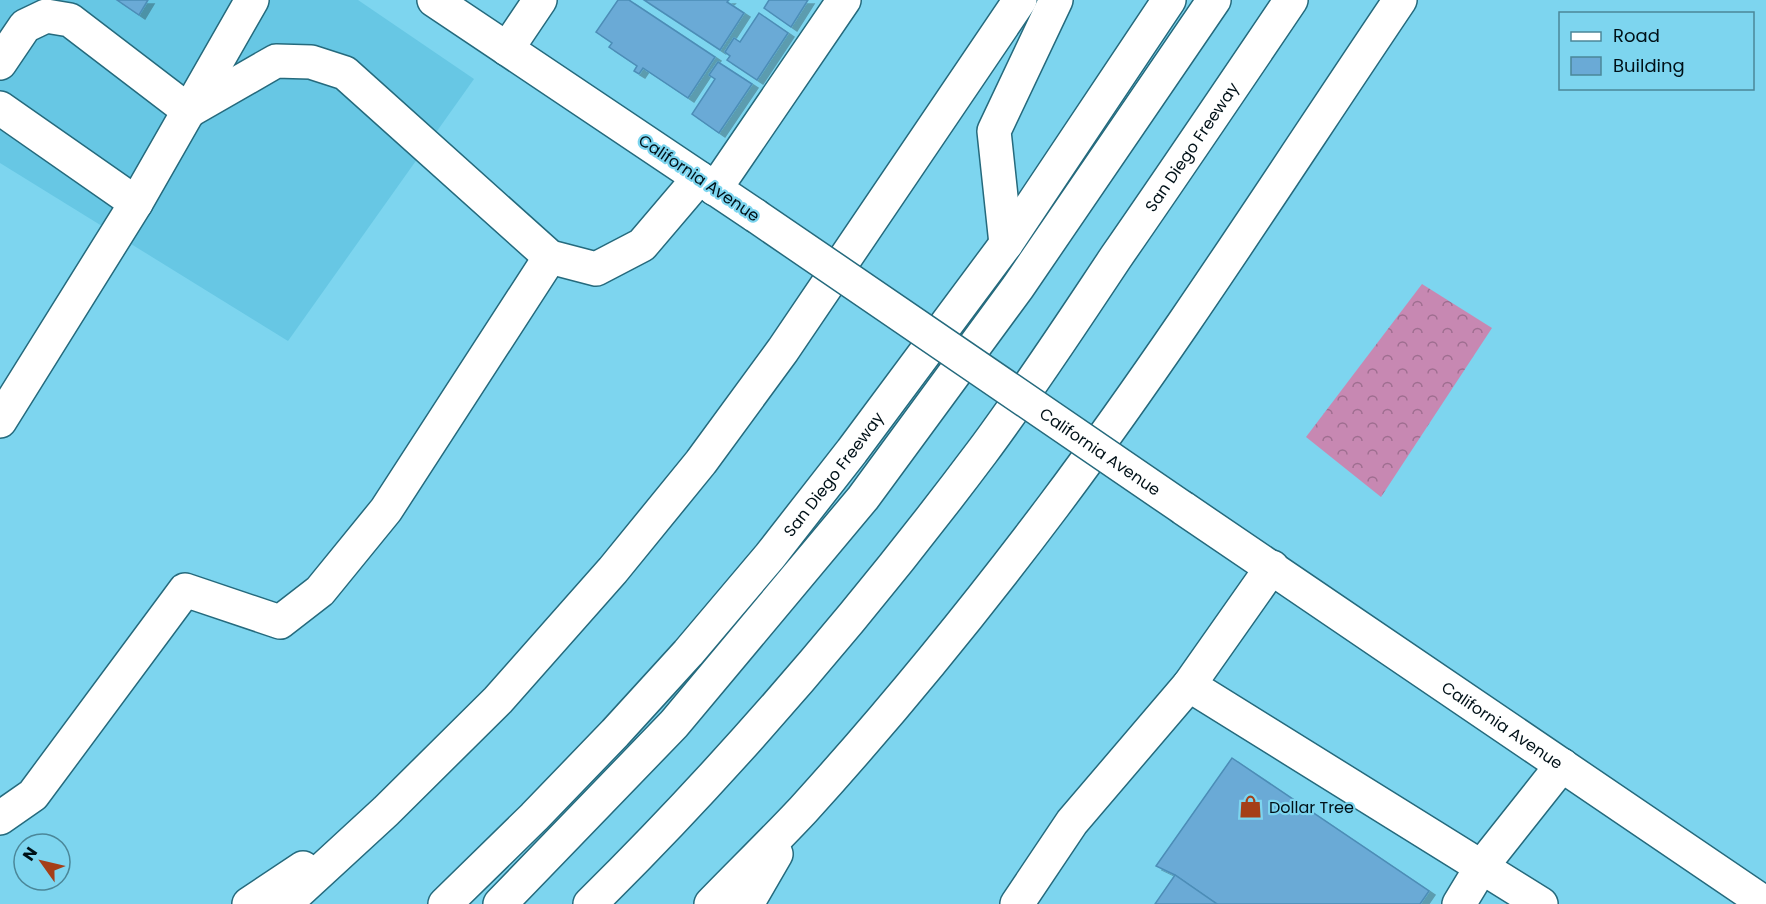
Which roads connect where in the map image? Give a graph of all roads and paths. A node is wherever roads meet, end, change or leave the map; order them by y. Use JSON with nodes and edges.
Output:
{"nodes":[{"id":1,"x":252,"y":0,"type":"edge"},
{"id":2,"x":434,"y":0,"type":"edge"},
{"id":3,"x":540,"y":0,"type":"edge"},
{"id":4,"x":844,"y":0,"type":"edge"},
{"id":5,"x":1020,"y":0,"type":"edge"},
{"id":6,"x":1056,"y":0,"type":"edge"},
{"id":7,"x":1169,"y":0,"type":"edge"},
{"id":8,"x":1214,"y":0,"type":"edge"},
{"id":9,"x":1400,"y":0,"type":"edge"},
{"id":10,"x":1284,"y":5,"type":"edge"},
{"id":11,"x":507,"y":49,"type":"junction"},
{"id":12,"x":0,"y":63,"type":"edge"},
{"id":13,"x":0,"y":108,"type":"edge"},
{"id":14,"x":189,"y":111,"type":"junction"},
{"id":15,"x":707,"y":184,"type":"junction"},
{"id":16,"x":136,"y":203,"type":"junction"},
{"id":17,"x":1005,"y":244,"type":"junction"},
{"id":18,"x":550,"y":257,"type":"junction"},
{"id":19,"x":0,"y":421,"type":"edge"},
{"id":20,"x":1272,"y":567,"type":"junction"},
{"id":21,"x":1189,"y":684,"type":"junction"},
{"id":22,"x":1562,"y":765,"type":"junction"},
{"id":23,"x":386,"y":811,"type":"junction"},
{"id":24,"x":801,"y":811,"type":"junction"},
{"id":25,"x":0,"y":818,"type":"edge"},
{"id":26,"x":1482,"y":866,"type":"junction"},
{"id":27,"x":249,"y":904,"type":"edge"},
{"id":28,"x":285,"y":904,"type":"edge"},
{"id":29,"x":445,"y":904,"type":"edge"},
{"id":30,"x":500,"y":904,"type":"edge"},
{"id":31,"x":590,"y":904,"type":"edge"},
{"id":32,"x":711,"y":904,"type":"edge"},
{"id":33,"x":747,"y":904,"type":"edge"},
{"id":34,"x":1017,"y":904,"type":"edge"},
{"id":35,"x":1459,"y":904,"type":"edge"},
{"id":36,"x":1541,"y":904,"type":"edge"},
{"id":37,"x":1766,"y":904,"type":"edge"}],
"edges":[{"from":1,"to":14,"type":"main road"},
{"from":2,"to":11,"type":"main road","name":"California Avenue"},
{"from":3,"to":11,"type":"main road"},
{"from":4,"to":15,"type":"main road"},
{"from":5,"to":23,"type":"main road"},
{"from":6,"to":17,"type":"main road"},
{"from":7,"to":17,"type":"main road","name":"San Diego Freeway"},
{"from":8,"to":30,"type":"main road"},
{"from":9,"to":24,"type":"main road"},
{"from":10,"to":31,"type":"main road","name":"San Diego Freeway"},
{"from":11,"to":15,"type":"main road","name":"California Avenue"},
{"from":12,"to":14,"type":"main road"},
{"from":13,"to":16,"type":"main road"},
{"from":14,"to":16,"type":"main road"},
{"from":14,"to":18,"type":"main road"},
{"from":15,"to":18,"type":"main road"},
{"from":15,"to":20,"type":"main road","name":"California Avenue","bridge":true},
{"from":16,"to":19,"type":"main road"},
{"from":17,"to":29,"type":"main road","name":"San Diego Freeway"},
{"from":18,"to":25,"type":"main road"},
{"from":20,"to":21,"type":"main road"},
{"from":20,"to":22,"type":"main road","name":"California Avenue"},
{"from":21,"to":26,"type":"main road"},
{"from":21,"to":34,"type":"main road"},
{"from":22,"to":26,"type":"main road"},
{"from":22,"to":37,"type":"main road","name":"California Avenue"},
{"from":23,"to":27,"type":"main road"},
{"from":23,"to":28,"type":"main road"},
{"from":24,"to":32,"type":"main road"},
{"from":24,"to":33,"type":"main road"},
{"from":26,"to":35,"type":"main road"},
{"from":26,"to":36,"type":"main road"}]}
